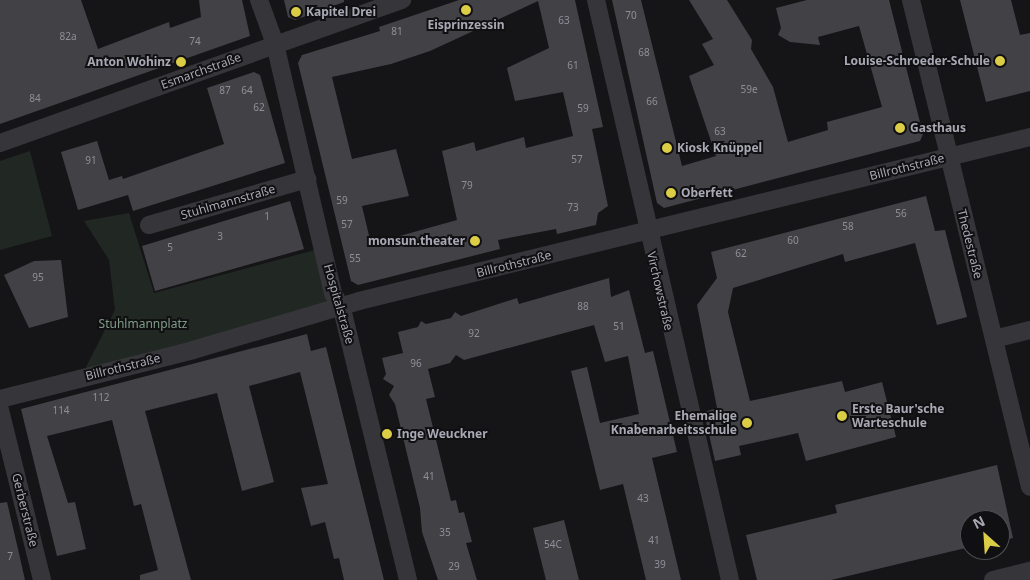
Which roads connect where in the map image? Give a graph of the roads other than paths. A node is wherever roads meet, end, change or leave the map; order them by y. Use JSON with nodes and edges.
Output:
{"nodes":[{"id":1,"x":259,"y":0,"type":"edge"},
{"id":2,"x":402,"y":0,"type":"edge"},
{"id":3,"x":596,"y":0,"type":"edge"},
{"id":4,"x":910,"y":0,"type":"edge"},
{"id":5,"x":275,"y":44,"type":"junction"},
{"id":6,"x":1030,"y":136,"type":"edge"},
{"id":7,"x":0,"y":143,"type":"edge"},
{"id":8,"x":949,"y":157,"type":"junction"},
{"id":9,"x":307,"y":180,"type":"junction"},
{"id":10,"x":149,"y":224,"type":"dead end"},
{"id":11,"x":646,"y":232,"type":"junction"},
{"id":12,"x":342,"y":309,"type":"junction"},
{"id":13,"x":1030,"y":330,"type":"edge"},
{"id":14,"x":994,"y":339,"type":"junction"},
{"id":15,"x":0,"y":399,"type":"edge"},
{"id":16,"x":0,"y":410,"type":"edge"},
{"id":17,"x":1030,"y":487,"type":"edge"},
{"id":18,"x":1030,"y":571,"type":"edge"},
{"id":19,"x":42,"y":580,"type":"edge"},
{"id":20,"x":408,"y":580,"type":"edge"},
{"id":21,"x":730,"y":580,"type":"edge"},
{"id":22,"x":993,"y":580,"type":"edge"}],
"edges":[{"from":1,"to":5,"type":"street","name":"Hospitalstraße"},
{"from":2,"to":5,"type":"street","name":"Esmarchstraße"},
{"from":3,"to":11,"type":"street","name":"Virchowstraße"},
{"from":4,"to":8,"type":"street","name":"Thedestraße"},
{"from":5,"to":7,"type":"street","name":"Esmarchstraße"},
{"from":5,"to":9,"type":"street","name":"Hospitalstraße"},
{"from":6,"to":8,"type":"street","name":"Billrothstraße"},
{"from":8,"to":11,"type":"street","name":"Billrothstraße"},
{"from":8,"to":14,"type":"street","name":"Thedestraße"},
{"from":9,"to":10,"type":"street","name":"Stuhlmannstraße"},
{"from":9,"to":12,"type":"street","name":"Hospitalstraße"},
{"from":11,"to":12,"type":"street","name":"Billrothstraße"},
{"from":11,"to":21,"type":"street","name":"Virchowstraße"},
{"from":12,"to":15,"type":"street","name":"Billrothstraße"},
{"from":12,"to":20,"type":"street","name":"Hospitalstraße"},
{"from":13,"to":14,"type":"street"},
{"from":14,"to":17,"type":"street","name":"Thedestraße"},
{"from":16,"to":19,"type":"street","name":"Gerberstraße"},
{"from":18,"to":22,"type":"street"}]}
